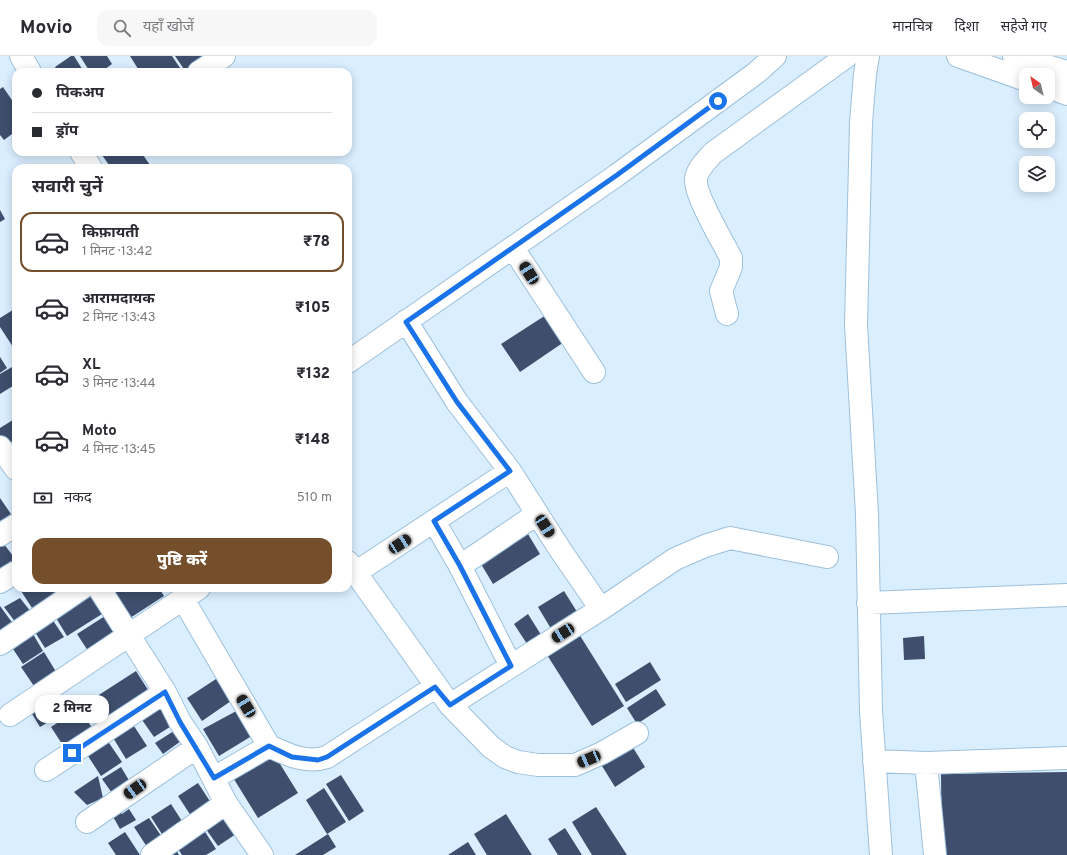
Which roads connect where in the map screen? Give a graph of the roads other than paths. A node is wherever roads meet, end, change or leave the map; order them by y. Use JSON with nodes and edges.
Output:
{"nodes":[{"id":1,"x":21,"y":56,"type":"edge"},
{"id":2,"x":224,"y":56,"type":"edge"},
{"id":3,"x":775,"y":56,"type":"edge"},
{"id":4,"x":847,"y":56,"type":"edge"},
{"id":5,"x":868,"y":56,"type":"edge"},
{"id":6,"x":958,"y":56,"type":"edge"},
{"id":7,"x":1014,"y":56,"type":"edge"},
{"id":8,"x":28,"y":68,"type":"edge"},
{"id":9,"x":205,"y":68,"type":"edge"},
{"id":10,"x":1067,"y":72,"type":"edge"},
{"id":11,"x":1019,"y":78,"type":"edge"},
{"id":12,"x":1055,"y":90,"type":"edge"},
{"id":13,"x":1067,"y":94,"type":"edge"},
{"id":14,"x":513,"y":248,"type":"junction"},
{"id":15,"x":727,"y":314,"type":"dead end"},
{"id":16,"x":406,"y":322,"type":"junction"},
{"id":17,"x":352,"y":359,"type":"edge"},
{"id":18,"x":594,"y":372,"type":"dead end"},
{"id":19,"x":0,"y":447,"type":"edge"},
{"id":20,"x":12,"y":464,"type":"edge"},
{"id":21,"x":510,"y":471,"type":"junction"},
{"id":22,"x":537,"y":514,"type":"junction"},
{"id":23,"x":434,"y":521,"type":"junction"},
{"id":24,"x":12,"y":528,"type":"edge"},
{"id":25,"x":0,"y":535,"type":"edge"},
{"id":26,"x":827,"y":557,"type":"dead end"},
{"id":27,"x":460,"y":566,"type":"junction"},
{"id":28,"x":352,"y":567,"type":"edge"},
{"id":29,"x":352,"y":569,"type":"edge"},
{"id":30,"x":12,"y":574,"type":"edge"},
{"id":31,"x":0,"y":582,"type":"edge"},
{"id":32,"x":76,"y":592,"type":"edge"},
{"id":33,"x":101,"y":592,"type":"edge"},
{"id":34,"x":191,"y":593,"type":"edge"},
{"id":35,"x":1067,"y":595,"type":"edge"},
{"id":36,"x":868,"y":603,"type":"junction"},
{"id":37,"x":601,"y":608,"type":"junction"},
{"id":38,"x":128,"y":635,"type":"junction"},
{"id":39,"x":0,"y":644,"type":"edge"},
{"id":40,"x":511,"y":666,"type":"junction"},
{"id":41,"x":435,"y":687,"type":"junction"},
{"id":42,"x":165,"y":692,"type":"junction"},
{"id":43,"x":450,"y":705,"type":"junction"},
{"id":44,"x":10,"y":715,"type":"dead end"},
{"id":45,"x":637,"y":733,"type":"dead end"},
{"id":46,"x":269,"y":746,"type":"junction"},
{"id":47,"x":196,"y":747,"type":"junction"},
{"id":48,"x":1067,"y":758,"type":"edge"},
{"id":49,"x":874,"y":761,"type":"junction"},
{"id":50,"x":926,"y":763,"type":"junction"},
{"id":51,"x":46,"y":770,"type":"dead end"},
{"id":52,"x":214,"y":778,"type":"junction"},
{"id":53,"x":226,"y":803,"type":"junction"},
{"id":54,"x":87,"y":822,"type":"dead end"},
{"id":55,"x":152,"y":855,"type":"edge"},
{"id":56,"x":262,"y":855,"type":"edge"},
{"id":57,"x":881,"y":855,"type":"edge"},
{"id":58,"x":935,"y":855,"type":"edge"}],
"edges":[{"from":1,"to":8,"type":"main road"},
{"from":2,"to":9,"type":"main road"},
{"from":3,"to":14,"type":"main road"},
{"from":4,"to":15,"type":"main road"},
{"from":5,"to":36,"type":"main road"},
{"from":6,"to":11,"type":"main road"},
{"from":7,"to":10,"type":"main road"},
{"from":12,"to":13,"type":"main road"},
{"from":14,"to":16,"type":"main road"},
{"from":14,"to":18,"type":"main road"},
{"from":16,"to":17,"type":"main road"},
{"from":16,"to":21,"type":"main road"},
{"from":19,"to":20,"type":"main road"},
{"from":21,"to":22,"type":"main road"},
{"from":21,"to":23,"type":"main road"},
{"from":22,"to":27,"type":"main road"},
{"from":22,"to":37,"type":"main road"},
{"from":23,"to":27,"type":"main road"},
{"from":23,"to":28,"type":"main road"},
{"from":24,"to":25,"type":"main road"},
{"from":26,"to":37,"type":"main road"},
{"from":27,"to":40,"type":"main road"},
{"from":29,"to":41,"type":"main road"},
{"from":30,"to":31,"type":"main road"},
{"from":32,"to":39,"type":"main road"},
{"from":33,"to":38,"type":"main road"},
{"from":34,"to":38,"type":"main road"},
{"from":34,"to":46,"type":"main road"},
{"from":35,"to":36,"type":"main road"},
{"from":36,"to":49,"type":"main road"},
{"from":37,"to":40,"type":"main road"},
{"from":38,"to":42,"type":"main road"},
{"from":38,"to":44,"type":"main road"},
{"from":40,"to":43,"type":"main road"},
{"from":41,"to":43,"type":"main road"},
{"from":41,"to":46,"type":"main road"},
{"from":42,"to":47,"type":"main road"},
{"from":42,"to":51,"type":"main road"},
{"from":43,"to":45,"type":"main road"},
{"from":46,"to":52,"type":"main road"},
{"from":47,"to":52,"type":"main road"},
{"from":47,"to":54,"type":"main road"},
{"from":48,"to":50,"type":"main road"},
{"from":49,"to":50,"type":"main road"},
{"from":49,"to":57,"type":"main road"},
{"from":50,"to":58,"type":"main road"},
{"from":52,"to":53,"type":"main road"},
{"from":53,"to":55,"type":"main road"},
{"from":53,"to":56,"type":"main road"}]}
